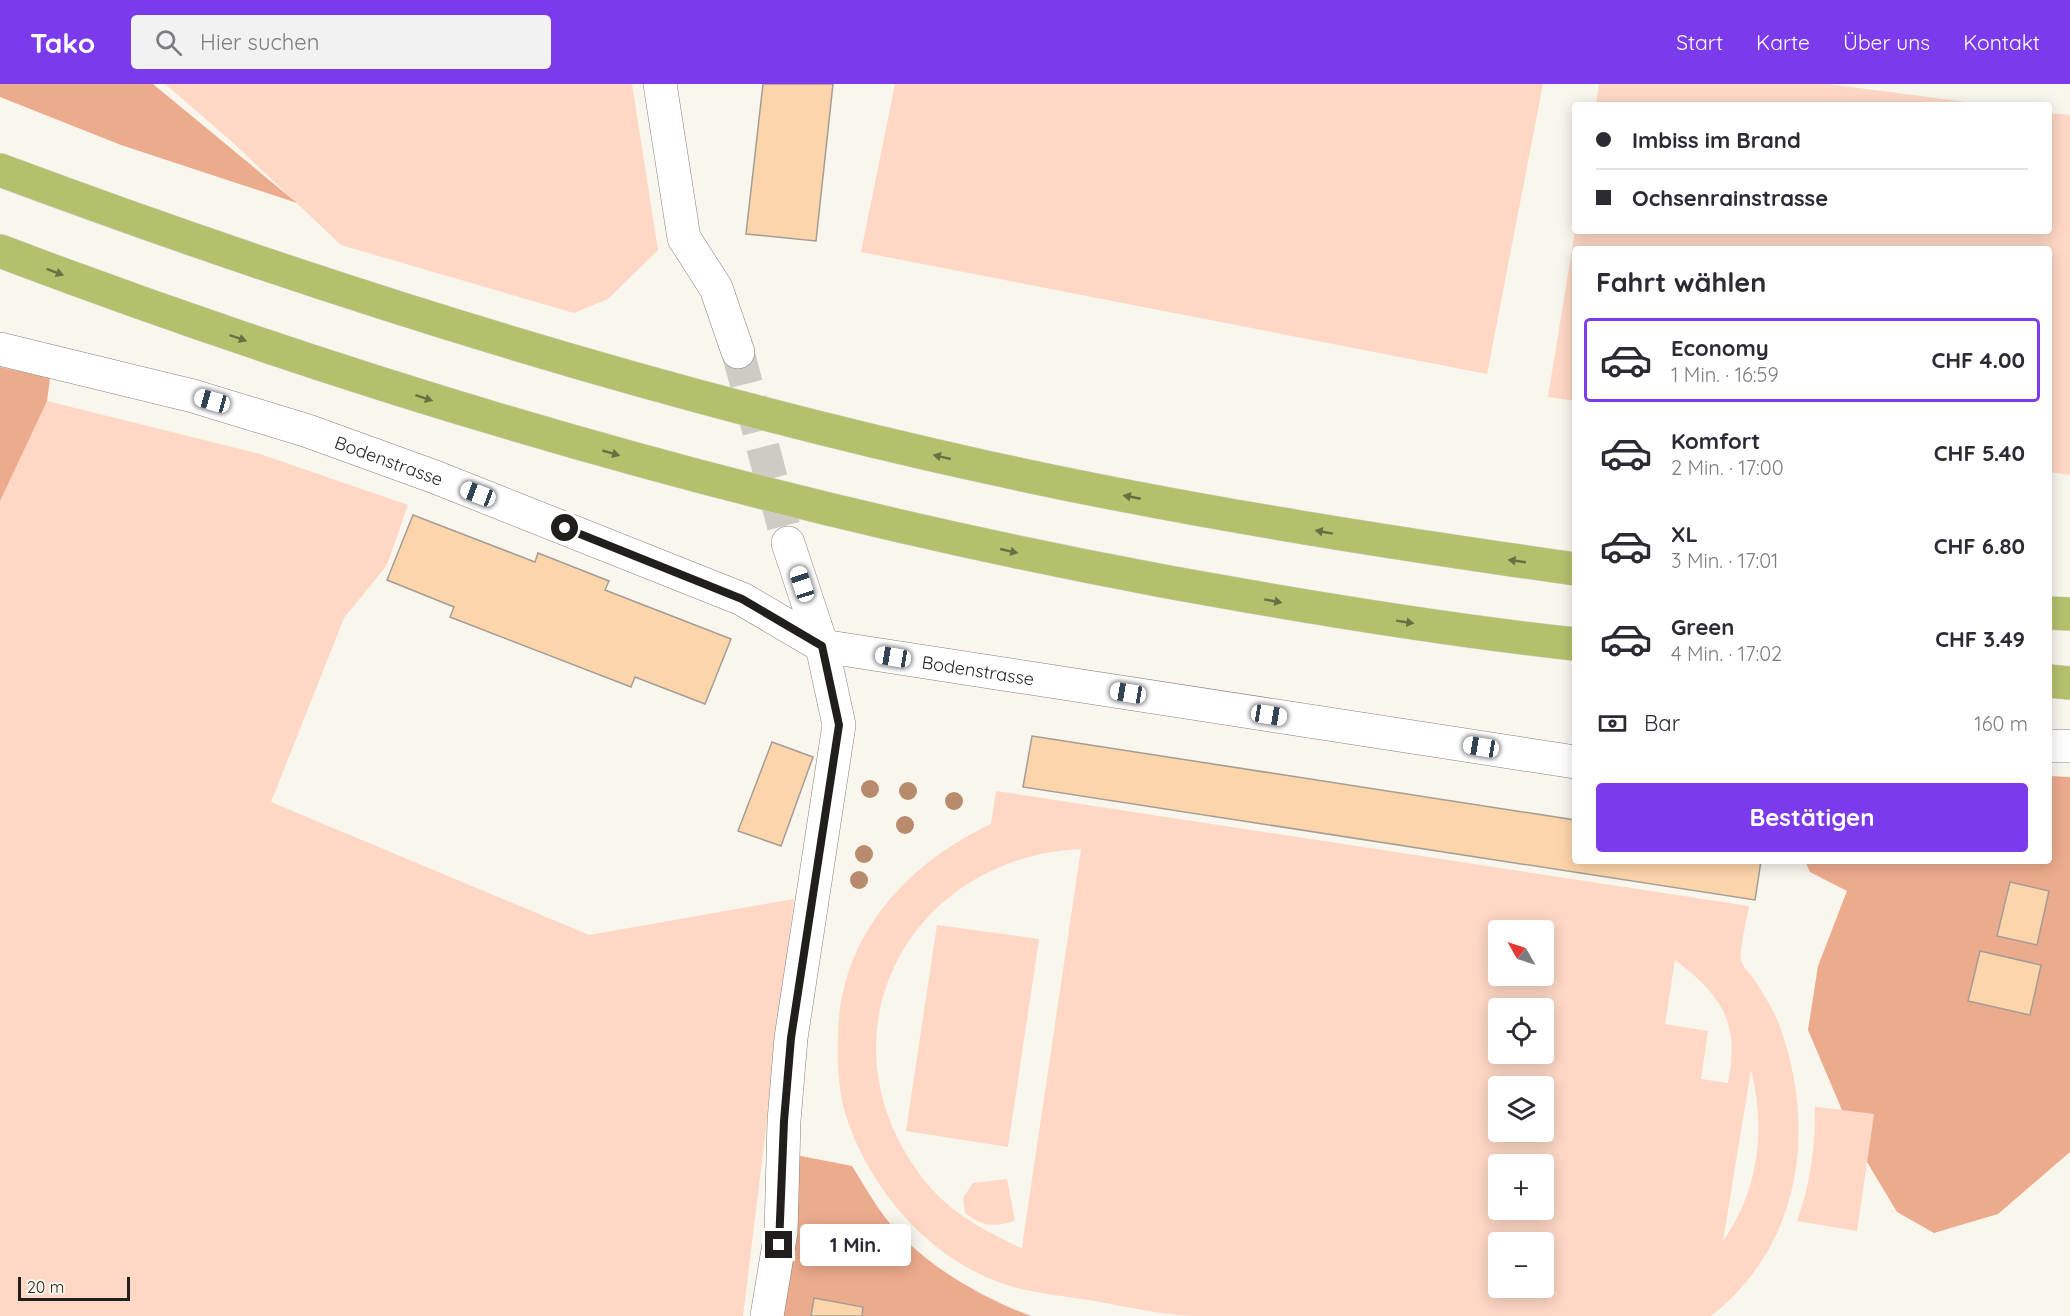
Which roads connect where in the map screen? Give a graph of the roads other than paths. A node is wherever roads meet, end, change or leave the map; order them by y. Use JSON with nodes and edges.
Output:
{"nodes":[{"id":1,"x":660,"y":84,"type":"edge"},
{"id":2,"x":0,"y":170,"type":"edge"},
{"id":3,"x":0,"y":251,"type":"edge"},
{"id":4,"x":0,"y":350,"type":"edge"},
{"id":5,"x":738,"y":352,"type":"tunnel mouth"},
{"id":6,"x":788,"y":543,"type":"tunnel mouth"},
{"id":7,"x":1572,"y":569,"type":"edge"},
{"id":8,"x":2052,"y":613,"type":"edge"},
{"id":9,"x":2070,"y":614,"type":"edge"},
{"id":10,"x":1572,"y":644,"type":"edge"},
{"id":11,"x":822,"y":646,"type":"junction"},
{"id":12,"x":2052,"y":681,"type":"edge"},
{"id":13,"x":2070,"y":682,"type":"edge"},
{"id":14,"x":2052,"y":746,"type":"edge"},
{"id":15,"x":2070,"y":747,"type":"edge"},
{"id":16,"x":1572,"y":762,"type":"edge"},
{"id":17,"x":767,"y":1316,"type":"edge"}],
"edges":[{"from":1,"to":5,"type":"street"},
{"from":7,"to":2,"type":"highway","one_way":true},
{"from":3,"to":10,"type":"highway","one_way":true},
{"from":4,"to":11,"type":"street","name":"Bodenstrasse"},
{"from":6,"to":11,"type":"street"},
{"from":8,"to":9,"type":"highway"},
{"from":11,"to":16,"type":"street","name":"Bodenstrasse"},
{"from":11,"to":17,"type":"street"},
{"from":12,"to":13,"type":"highway"},
{"from":14,"to":15,"type":"street"}]}
